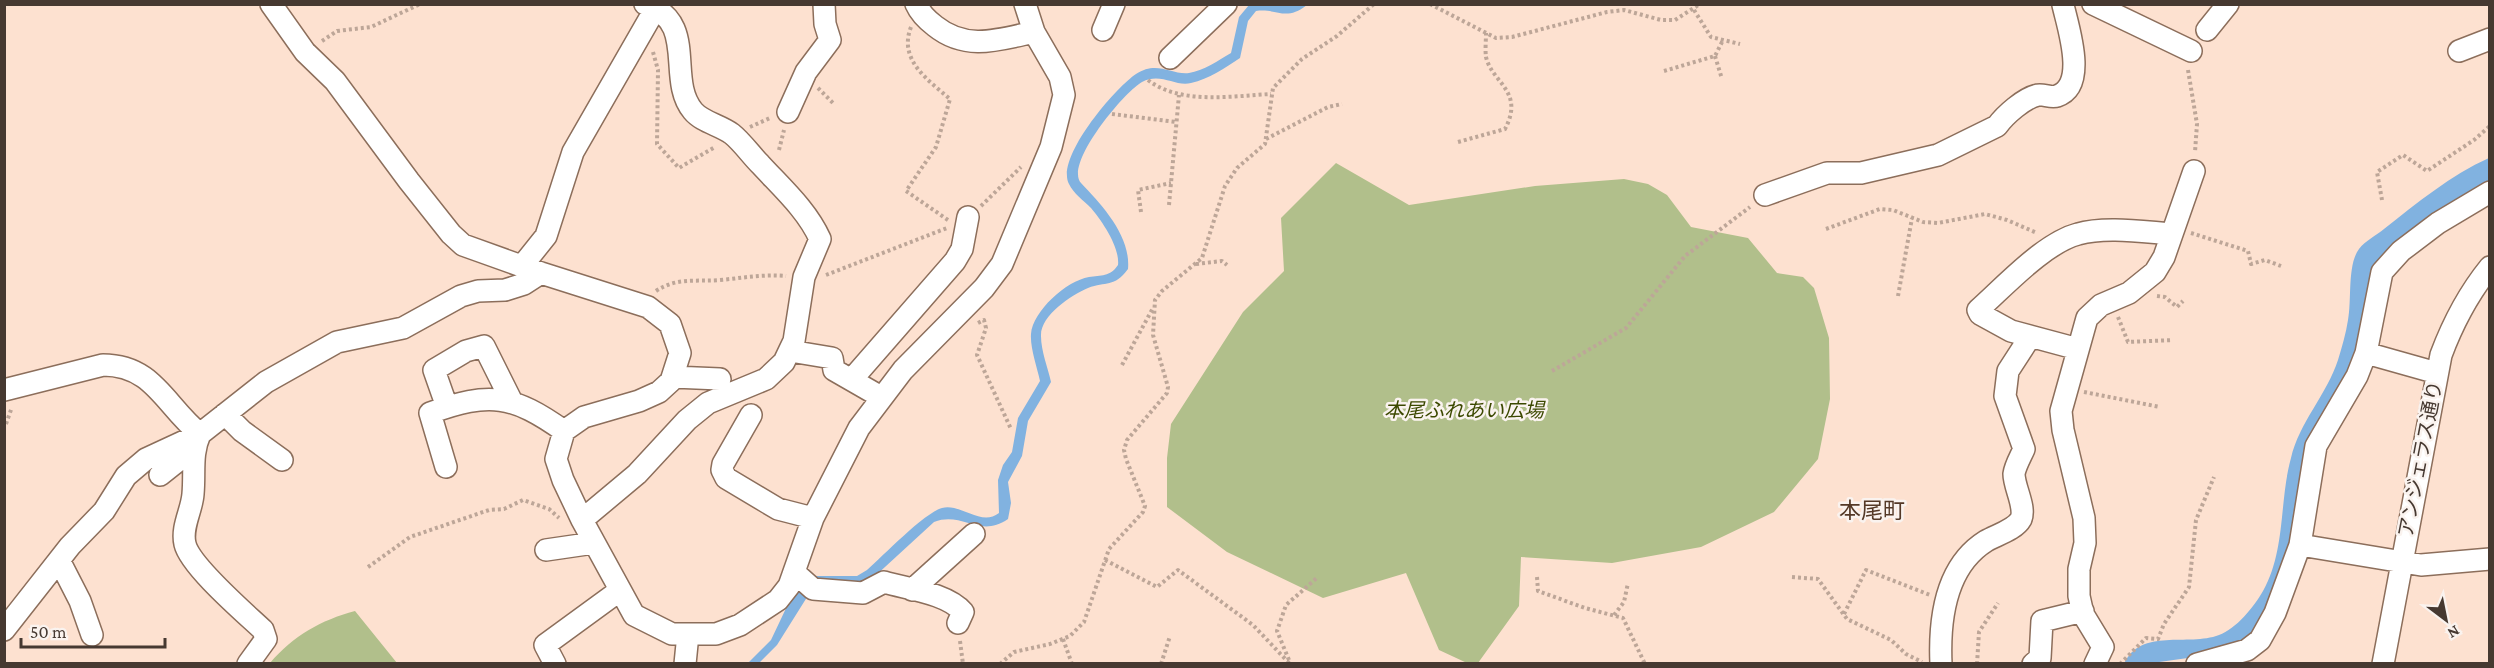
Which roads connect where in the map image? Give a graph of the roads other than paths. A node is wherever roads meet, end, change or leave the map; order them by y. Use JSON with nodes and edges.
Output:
{"nodes":[{"id":1,"x":271,"y":4,"type":"edge"},
{"id":2,"x":824,"y":4,"type":"edge"},
{"id":3,"x":1025,"y":4,"type":"edge"},
{"id":4,"x":1114,"y":4,"type":"edge"},
{"id":5,"x":1226,"y":4,"type":"edge"},
{"id":6,"x":2058,"y":4,"type":"edge"},
{"id":7,"x":2068,"y":4,"type":"edge"},
{"id":8,"x":2093,"y":4,"type":"edge"},
{"id":9,"x":2228,"y":4,"type":"edge"},
{"id":10,"x":2063,"y":5,"type":"edge"},
{"id":11,"x":653,"y":6,"type":"edge"},
{"id":12,"x":916,"y":7,"type":"edge"},
{"id":13,"x":1103,"y":30,"type":"dead end"},
{"id":14,"x":2207,"y":30,"type":"dead end"},
{"id":15,"x":1034,"y":32,"type":"junction"},
{"id":16,"x":2490,"y":39,"type":"edge"},
{"id":17,"x":2191,"y":51,"type":"road end"},
{"id":18,"x":2459,"y":51,"type":"dead end"},
{"id":19,"x":1170,"y":58,"type":"dead end"},
{"id":20,"x":788,"y":112,"type":"dead end"},
{"id":21,"x":2194,"y":171,"type":"road end"},
{"id":22,"x":2490,"y":192,"type":"edge"},
{"id":23,"x":1765,"y":195,"type":"road end"},
{"id":24,"x":968,"y":217,"type":"road end"},
{"id":25,"x":2173,"y":231,"type":"junction"},
{"id":26,"x":2490,"y":267,"type":"edge"},
{"id":27,"x":532,"y":269,"type":"junction"},
{"id":28,"x":2030,"y":337,"type":"junction"},
{"id":29,"x":2078,"y":349,"type":"junction"},
{"id":30,"x":790,"y":351,"type":"junction"},
{"id":31,"x":2366,"y":353,"type":"junction"},
{"id":32,"x":2437,"y":373,"type":"junction"},
{"id":33,"x":673,"y":377,"type":"junction"},
{"id":34,"x":720,"y":378,"type":"dead end"},
{"id":35,"x":853,"y":378,"type":"junction"},
{"id":36,"x":4,"y":390,"type":"edge"},
{"id":37,"x":881,"y":397,"type":"junction"},
{"id":38,"x":512,"y":402,"type":"junction"},
{"id":39,"x":447,"y":407,"type":"junction"},
{"id":40,"x":225,"y":414,"type":"junction"},
{"id":41,"x":750,"y":415,"type":"dead end"},
{"id":42,"x":564,"y":431,"type":"junction"},
{"id":43,"x":197,"y":441,"type":"junction"},
{"id":44,"x":282,"y":460,"type":"dead end"},
{"id":45,"x":446,"y":466,"type":"dead end"},
{"id":46,"x":160,"y":475,"type":"dead end"},
{"id":47,"x":813,"y":519,"type":"junction"},
{"id":48,"x":582,"y":520,"type":"junction"},
{"id":49,"x":974,"y":534,"type":"dead end"},
{"id":50,"x":587,"y":544,"type":"junction"},
{"id":51,"x":2300,"y":545,"type":"junction"},
{"id":52,"x":546,"y":550,"type":"dead end"},
{"id":53,"x":2490,"y":559,"type":"edge"},
{"id":54,"x":59,"y":560,"type":"junction"},
{"id":55,"x":2400,"y":563,"type":"junction"},
{"id":56,"x":795,"y":573,"type":"junction"},
{"id":57,"x":912,"y":590,"type":"junction"},
{"id":58,"x":619,"y":591,"type":"junction"},
{"id":59,"x":2083,"y":611,"type":"junction"},
{"id":60,"x":958,"y":623,"type":"dead end"},
{"id":61,"x":4,"y":630,"type":"edge"},
{"id":62,"x":688,"y":634,"type":"junction"},
{"id":63,"x":93,"y":635,"type":"dead end"},
{"id":64,"x":248,"y":663,"type":"edge"},
{"id":65,"x":555,"y":663,"type":"edge"},
{"id":66,"x":685,"y":663,"type":"edge"},
{"id":67,"x":1941,"y":663,"type":"edge"},
{"id":68,"x":2032,"y":663,"type":"edge"},
{"id":69,"x":2095,"y":663,"type":"edge"},
{"id":70,"x":2197,"y":663,"type":"edge"},
{"id":71,"x":2383,"y":663,"type":"edge"}],
"edges":[{"from":1,"to":27,"type":"street"},
{"from":2,"to":20,"type":"street"},
{"from":3,"to":15,"type":"street"},
{"from":4,"to":13,"type":"street"},
{"from":5,"to":19,"type":"street"},
{"from":6,"to":10,"type":"street"},
{"from":7,"to":10,"type":"street"},
{"from":8,"to":17,"type":"street"},
{"from":9,"to":14,"type":"street"},
{"from":10,"to":23,"type":"street"},
{"from":11,"to":27,"type":"street"},
{"from":11,"to":30,"type":"street"},
{"from":12,"to":15,"type":"street"},
{"from":15,"to":37,"type":"street"},
{"from":16,"to":18,"type":"street"},
{"from":21,"to":25,"type":"street"},
{"from":22,"to":31,"type":"street"},
{"from":24,"to":35,"type":"street"},
{"from":25,"to":28,"type":"street"},
{"from":25,"to":29,"type":"street"},
{"from":26,"to":32,"type":"street","name":"アンジェラス通り"},
{"from":27,"to":33,"type":"street"},
{"from":27,"to":40,"type":"street"},
{"from":28,"to":29,"type":"street"},
{"from":28,"to":67,"type":"street"},
{"from":29,"to":59,"type":"street"},
{"from":30,"to":35,"type":"street"},
{"from":30,"to":48,"type":"street"},
{"from":31,"to":32,"type":"street"},
{"from":31,"to":51,"type":"street"},
{"from":32,"to":55,"type":"street","name":"アンジェラス通り"},
{"from":33,"to":34,"type":"street"},
{"from":33,"to":42,"type":"street"},
{"from":35,"to":37,"type":"street"},
{"from":36,"to":43,"type":"street"},
{"from":37,"to":47,"type":"street"},
{"from":38,"to":39,"type":"street"},
{"from":38,"to":39,"type":"street"},
{"from":38,"to":42,"type":"street"},
{"from":39,"to":45,"type":"street"},
{"from":40,"to":43,"type":"street"},
{"from":40,"to":44,"type":"street"},
{"from":41,"to":47,"type":"street"},
{"from":42,"to":48,"type":"street"},
{"from":43,"to":46,"type":"street"},
{"from":43,"to":54,"type":"street"},
{"from":43,"to":64,"type":"street"},
{"from":47,"to":56,"type":"street"},
{"from":48,"to":50,"type":"street"},
{"from":49,"to":57,"type":"street"},
{"from":50,"to":52,"type":"street"},
{"from":50,"to":58,"type":"street"},
{"from":51,"to":55,"type":"street"},
{"from":51,"to":70,"type":"street"},
{"from":53,"to":55,"type":"street"},
{"from":54,"to":61,"type":"street"},
{"from":54,"to":63,"type":"street"},
{"from":55,"to":71,"type":"street","name":"アンジェラス通り"},
{"from":56,"to":57,"type":"street"},
{"from":56,"to":62,"type":"street"},
{"from":57,"to":60,"type":"street"},
{"from":58,"to":62,"type":"street"},
{"from":58,"to":65,"type":"street"},
{"from":59,"to":68,"type":"street"},
{"from":59,"to":69,"type":"street"},
{"from":62,"to":66,"type":"street"}]}
